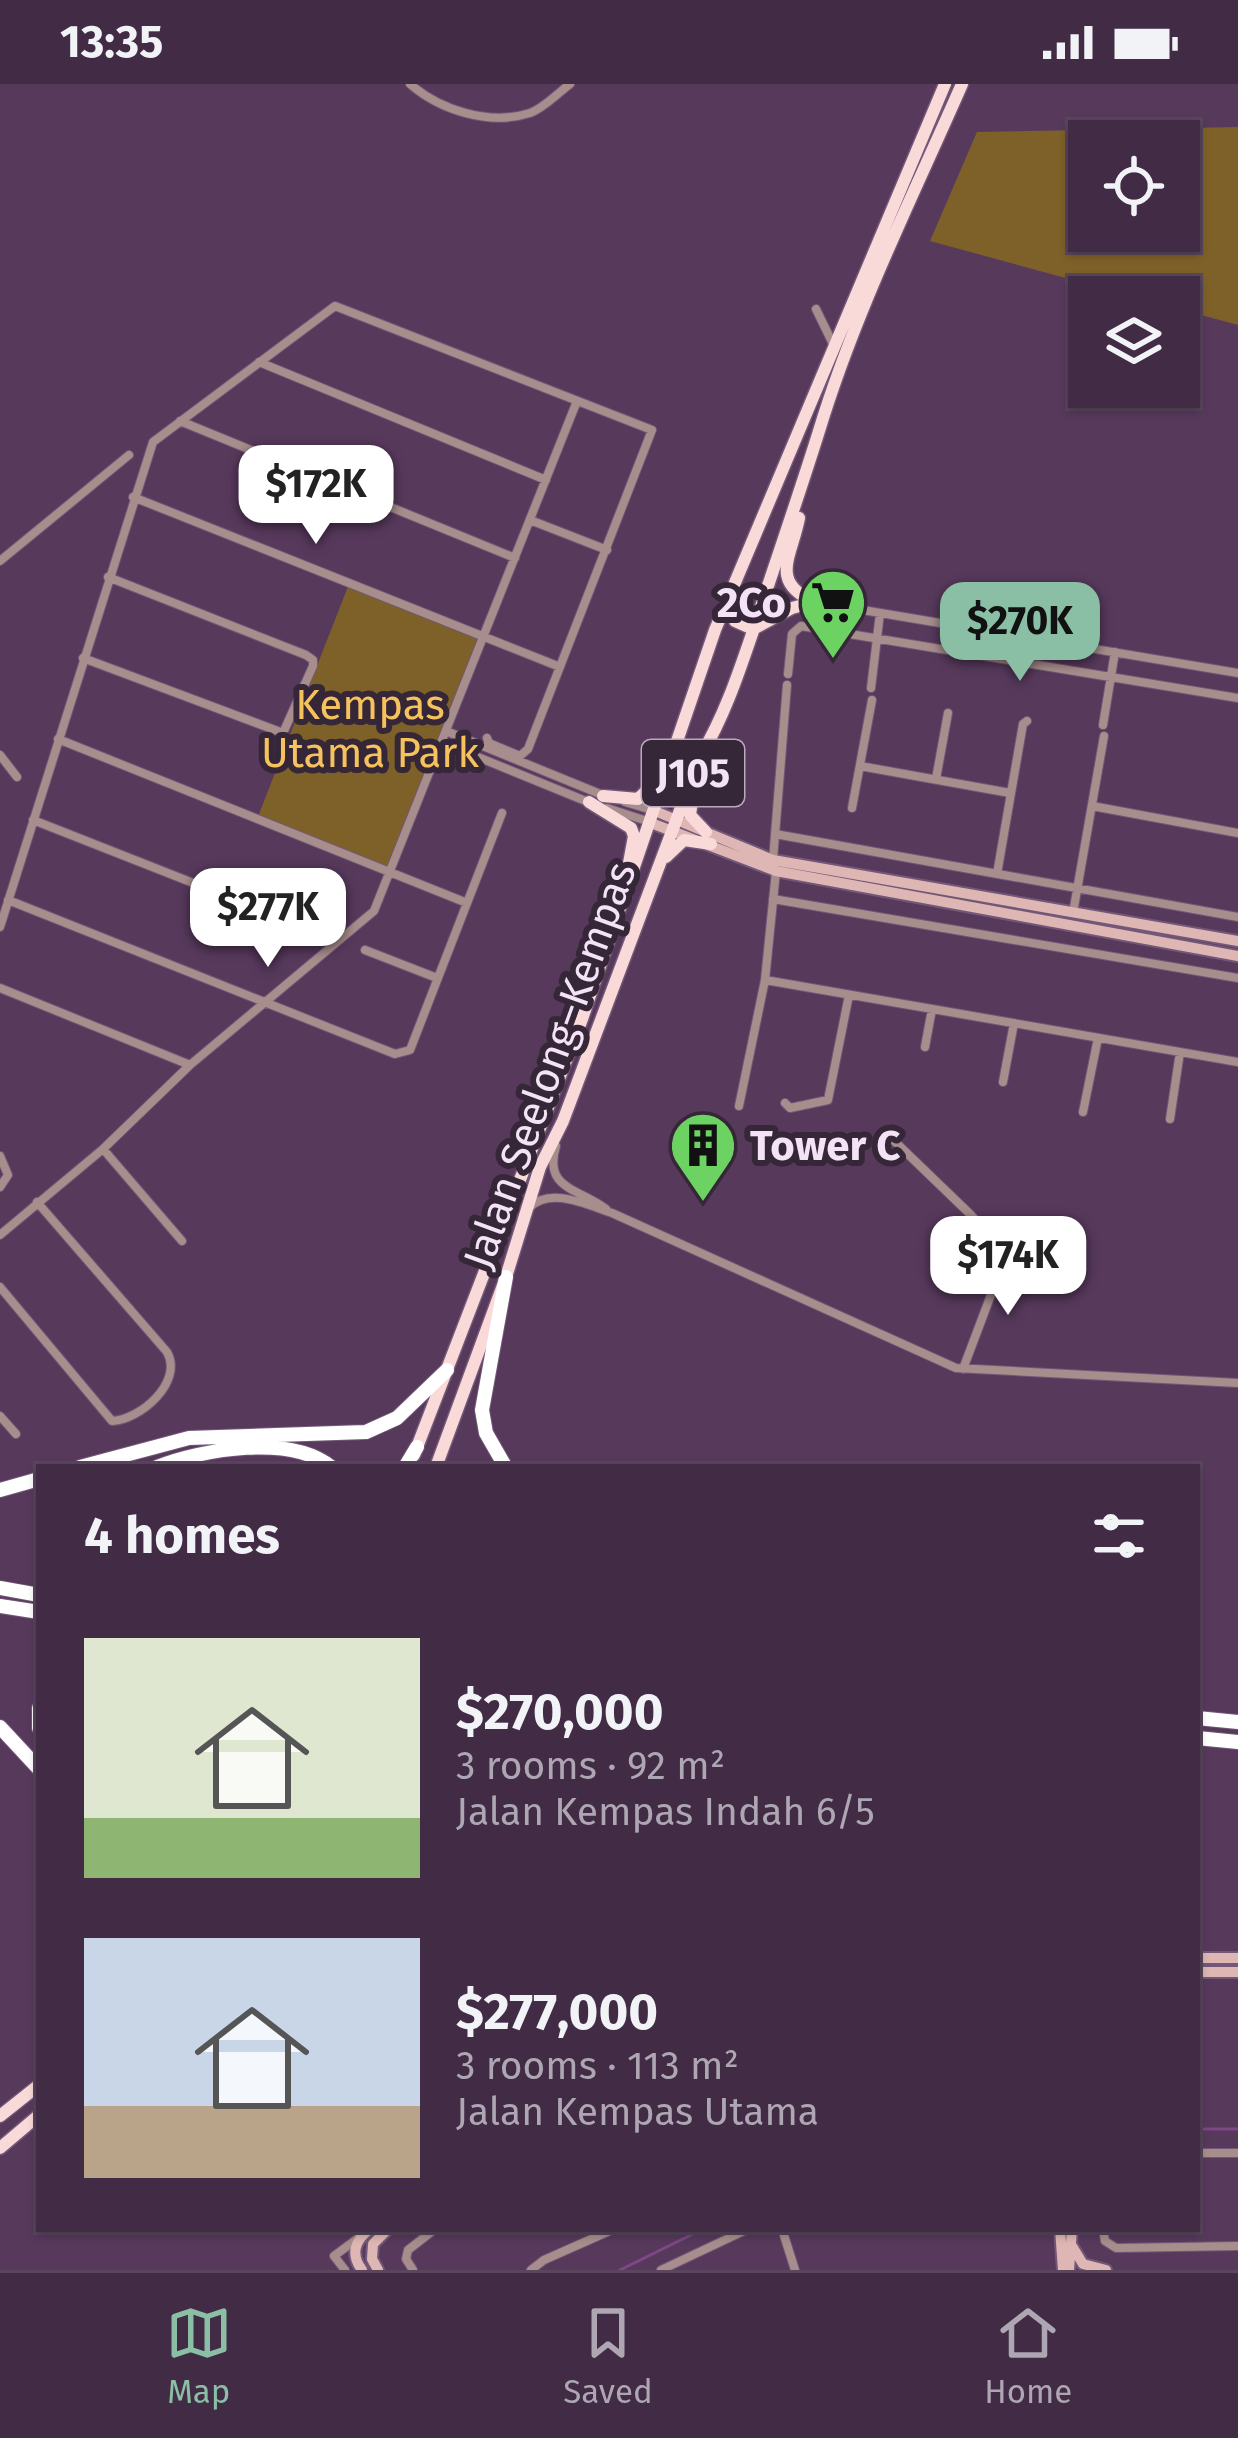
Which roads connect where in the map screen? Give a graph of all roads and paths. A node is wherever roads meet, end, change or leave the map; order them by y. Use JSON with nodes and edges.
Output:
{"nodes":[{"id":1,"x":410,"y":84,"type":"edge"},
{"id":2,"x":570,"y":84,"type":"edge"},
{"id":3,"x":945,"y":84,"type":"edge"},
{"id":4,"x":962,"y":84,"type":"edge"},
{"id":5,"x":816,"y":309,"type":"dead end"},
{"id":6,"x":833,"y":346,"type":"junction"},
{"id":7,"x":258,"y":362,"type":"junction"},
{"id":8,"x":578,"y":401,"type":"junction"},
{"id":9,"x":180,"y":421,"type":"junction"},
{"id":10,"x":129,"y":455,"type":"dead end"},
{"id":11,"x":546,"y":480,"type":"junction"},
{"id":12,"x":804,"y":487,"type":"junction"},
{"id":13,"x":133,"y":497,"type":"junction"},
{"id":14,"x":530,"y":520,"type":"junction"},
{"id":15,"x":607,"y":550,"type":"junction"},
{"id":16,"x":514,"y":558,"type":"junction"},
{"id":17,"x":0,"y":561,"type":"edge"},
{"id":18,"x":108,"y":577,"type":"junction"},
{"id":19,"x":732,"y":593,"type":"junction"},
{"id":20,"x":815,"y":602,"type":"junction"},
{"id":21,"x":880,"y":613,"type":"junction"},
{"id":22,"x":753,"y":628,"type":"junction"},
{"id":23,"x":483,"y":637,"type":"junction"},
{"id":24,"x":877,"y":639,"type":"junction"},
{"id":25,"x":1115,"y":652,"type":"junction"},
{"id":26,"x":83,"y":658,"type":"junction"},
{"id":27,"x":560,"y":667,"type":"junction"},
{"id":28,"x":1238,"y":673,"type":"edge"},
{"id":29,"x":788,"y":674,"type":"dead end"},
{"id":30,"x":1111,"y":677,"type":"junction"},
{"id":31,"x":788,"y":685,"type":"dead end"},
{"id":32,"x":871,"y":688,"type":"dead end"},
{"id":33,"x":1238,"y":698,"type":"edge"},
{"id":34,"x":872,"y":700,"type":"dead end"},
{"id":35,"x":948,"y":712,"type":"dead end"},
{"id":36,"x":1028,"y":721,"type":"dead end"},
{"id":37,"x":446,"y":730,"type":"junction"},
{"id":38,"x":716,"y":730,"type":"junction"},
{"id":39,"x":487,"y":738,"type":"dead end"},
{"id":40,"x":58,"y":739,"type":"junction"},
{"id":41,"x":441,"y":742,"type":"junction"},
{"id":42,"x":0,"y":755,"type":"edge"},
{"id":43,"x":674,"y":756,"type":"junction"},
{"id":44,"x":860,"y":766,"type":"junction"},
{"id":45,"x":17,"y":777,"type":"dead end"},
{"id":46,"x":936,"y":779,"type":"junction"},
{"id":47,"x":1010,"y":793,"type":"junction"},
{"id":48,"x":603,"y":796,"type":"junction"},
{"id":49,"x":589,"y":802,"type":"junction"},
{"id":50,"x":1091,"y":806,"type":"junction"},
{"id":51,"x":852,"y":808,"type":"dead end"},
{"id":52,"x":502,"y":813,"type":"dead end"},
{"id":53,"x":653,"y":817,"type":"junction"},
{"id":54,"x":33,"y":820,"type":"junction"},
{"id":55,"x":674,"y":824,"type":"junction"},
{"id":56,"x":1238,"y":833,"type":"edge"},
{"id":57,"x":775,"y":835,"type":"junction"},
{"id":58,"x":709,"y":838,"type":"junction"},
{"id":59,"x":774,"y":866,"type":"junction"},
{"id":60,"x":389,"y":873,"type":"junction"},
{"id":61,"x":997,"y":874,"type":"junction"},
{"id":62,"x":1077,"y":888,"type":"junction"},
{"id":63,"x":773,"y":899,"type":"junction"},
{"id":64,"x":8,"y":900,"type":"junction"},
{"id":65,"x":466,"y":903,"type":"junction"},
{"id":66,"x":1073,"y":912,"type":"junction"},
{"id":67,"x":1238,"y":916,"type":"edge"},
{"id":68,"x":640,"y":918,"type":"junction"},
{"id":69,"x":1071,"y":926,"type":"junction"},
{"id":70,"x":0,"y":927,"type":"edge"},
{"id":71,"x":338,"y":940,"type":"junction"},
{"id":72,"x":1238,"y":941,"type":"edge"},
{"id":73,"x":365,"y":950,"type":"dead end"},
{"id":74,"x":1238,"y":956,"type":"edge"},
{"id":75,"x":1238,"y":977,"type":"edge"},
{"id":76,"x":437,"y":978,"type":"junction"},
{"id":77,"x":765,"y":980,"type":"junction"},
{"id":78,"x":0,"y":988,"type":"edge"},
{"id":79,"x":849,"y":995,"type":"junction"},
{"id":80,"x":266,"y":1001,"type":"junction"},
{"id":81,"x":932,"y":1009,"type":"junction"},
{"id":82,"x":582,"y":1019,"type":"junction"},
{"id":83,"x":1014,"y":1023,"type":"junction"},
{"id":84,"x":1098,"y":1038,"type":"junction"},
{"id":85,"x":925,"y":1046,"type":"dead end"},
{"id":86,"x":1180,"y":1052,"type":"junction"},
{"id":87,"x":1238,"y":1062,"type":"edge"},
{"id":88,"x":190,"y":1065,"type":"junction"},
{"id":89,"x":1003,"y":1082,"type":"dead end"},
{"id":90,"x":785,"y":1103,"type":"dead end"},
{"id":91,"x":739,"y":1106,"type":"dead end"},
{"id":92,"x":1083,"y":1112,"type":"dead end"},
{"id":93,"x":1170,"y":1119,"type":"dead end"},
{"id":94,"x":563,"y":1121,"type":"junction"},
{"id":95,"x":887,"y":1134,"type":"dead end"},
{"id":96,"x":103,"y":1149,"type":"junction"},
{"id":97,"x":0,"y":1156,"type":"edge"},
{"id":98,"x":0,"y":1187,"type":"edge"},
{"id":99,"x":38,"y":1202,"type":"junction"},
{"id":100,"x":612,"y":1214,"type":"junction"},
{"id":101,"x":523,"y":1219,"type":"junction"},
{"id":102,"x":0,"y":1235,"type":"edge"},
{"id":103,"x":182,"y":1240,"type":"dead end"},
{"id":104,"x":506,"y":1277,"type":"junction"},
{"id":105,"x":0,"y":1287,"type":"edge"},
{"id":106,"x":963,"y":1369,"type":"junction"},
{"id":107,"x":447,"y":1370,"type":"junction"},
{"id":108,"x":1238,"y":1383,"type":"edge"},
{"id":109,"x":0,"y":1416,"type":"edge"},
{"id":110,"x":16,"y":1435,"type":"dead end"},
{"id":111,"x":417,"y":1447,"type":"joint"},
{"id":112,"x":91,"y":1464,"type":"edge"},
{"id":113,"x":168,"y":1464,"type":"edge"},
{"id":114,"x":326,"y":1464,"type":"edge"},
{"id":115,"x":408,"y":1464,"type":"edge"},
{"id":116,"x":437,"y":1464,"type":"edge"},
{"id":117,"x":504,"y":1464,"type":"edge"},
{"id":118,"x":36,"y":1480,"type":"edge"},
{"id":119,"x":0,"y":1490,"type":"edge"},
{"id":120,"x":0,"y":1588,"type":"edge"},
{"id":121,"x":36,"y":1594,"type":"edge"},
{"id":122,"x":0,"y":1606,"type":"edge"},
{"id":123,"x":36,"y":1612,"type":"edge"},
{"id":124,"x":1200,"y":1718,"type":"edge"},
{"id":125,"x":1238,"y":1722,"type":"edge"},
{"id":126,"x":0,"y":1727,"type":"edge"},
{"id":127,"x":1200,"y":1738,"type":"edge"},
{"id":128,"x":1238,"y":1742,"type":"edge"},
{"id":129,"x":36,"y":1766,"type":"edge"},
{"id":130,"x":1200,"y":1958,"type":"edge"},
{"id":131,"x":1238,"y":1958,"type":"edge"},
{"id":132,"x":1200,"y":1972,"type":"edge"},
{"id":133,"x":1238,"y":1972,"type":"edge"},
{"id":134,"x":36,"y":2087,"type":"edge"},
{"id":135,"x":0,"y":2116,"type":"edge"},
{"id":136,"x":36,"y":2118,"type":"edge"},
{"id":137,"x":0,"y":2148,"type":"edge"},
{"id":138,"x":1200,"y":2153,"type":"edge"},
{"id":139,"x":1238,"y":2153,"type":"edge"},
{"id":140,"x":366,"y":2232,"type":"edge"},
{"id":141,"x":385,"y":2232,"type":"edge"},
{"id":142,"x":431,"y":2232,"type":"edge"},
{"id":143,"x":607,"y":2232,"type":"edge"},
{"id":144,"x":742,"y":2232,"type":"edge"},
{"id":145,"x":783,"y":2232,"type":"edge"},
{"id":146,"x":1061,"y":2232,"type":"edge"},
{"id":147,"x":1071,"y":2232,"type":"edge"},
{"id":148,"x":1104,"y":2232,"type":"edge"},
{"id":149,"x":1066,"y":2245,"type":"junction"},
{"id":150,"x":1238,"y":2246,"type":"edge"},
{"id":151,"x":334,"y":2256,"type":"junction"},
{"id":152,"x":355,"y":2257,"type":"junction"},
{"id":153,"x":345,"y":2270,"type":"edge"},
{"id":154,"x":362,"y":2270,"type":"edge"},
{"id":155,"x":378,"y":2270,"type":"edge"},
{"id":156,"x":412,"y":2270,"type":"edge"},
{"id":157,"x":531,"y":2270,"type":"edge"},
{"id":158,"x":661,"y":2270,"type":"edge"},
{"id":159,"x":795,"y":2270,"type":"edge"},
{"id":160,"x":1051,"y":2270,"type":"edge"},
{"id":161,"x":1066,"y":2270,"type":"edge"},
{"id":162,"x":1106,"y":2270,"type":"edge"}],
"edges":[{"from":1,"to":2,"type":"street"},
{"from":3,"to":6,"type":"main road","name":"Jalan Seelong–Kempas","number":"J105"},
{"from":4,"to":12,"type":"main road","name":"Jalan Seelong–Kempas","number":"J105"},
{"from":5,"to":6,"type":"street"},
{"from":6,"to":19,"type":"main road","name":"Jalan Seelong–Kempas","number":"J105"},
{"from":7,"to":8,"type":"street"},
{"from":7,"to":9,"type":"street"},
{"from":7,"to":11,"type":"street"},
{"from":8,"to":11,"type":"street"},
{"from":8,"to":15,"type":"street"},
{"from":9,"to":13,"type":"street"},
{"from":9,"to":16,"type":"street"},
{"from":10,"to":17,"type":"street"},
{"from":11,"to":14,"type":"street"},
{"from":12,"to":20,"type":"main road"},
{"from":12,"to":22,"type":"main road","name":"Jalan Seelong–Kempas","number":"J105"},
{"from":13,"to":18,"type":"street"},
{"from":13,"to":23,"type":"street"},
{"from":14,"to":15,"type":"street"},
{"from":14,"to":16,"type":"street"},
{"from":15,"to":27,"type":"street"},
{"from":16,"to":23,"type":"street"},
{"from":18,"to":26,"type":"street"},
{"from":18,"to":26,"type":"street"},
{"from":19,"to":22,"type":"main road"},
{"from":19,"to":43,"type":"main road","name":"Jalan Seelong–Kempas","number":"J105"},
{"from":20,"to":21,"type":"street"},
{"from":20,"to":22,"type":"main road"},
{"from":21,"to":24,"type":"street"},
{"from":21,"to":25,"type":"street"},
{"from":22,"to":38,"type":"main road","name":"Jalan Seelong–Kempas","number":"J105"},
{"from":23,"to":27,"type":"street"},
{"from":23,"to":37,"type":"street"},
{"from":24,"to":29,"type":"street"},
{"from":24,"to":30,"type":"street"},
{"from":24,"to":32,"type":"street"},
{"from":25,"to":28,"type":"street"},
{"from":25,"to":30,"type":"street"},
{"from":26,"to":40,"type":"street"},
{"from":27,"to":39,"type":"street"},
{"from":30,"to":33,"type":"street"},
{"from":30,"to":50,"type":"street"},
{"from":31,"to":57,"type":"street"},
{"from":34,"to":44,"type":"street"},
{"from":35,"to":46,"type":"street"},
{"from":36,"to":47,"type":"street"},
{"from":37,"to":41,"type":"street"},
{"from":37,"to":48,"type":"street"},
{"from":38,"to":55,"type":"main road","name":"Jalan Seelong–Kempas","number":"J105"},
{"from":38,"to":58,"type":"main road"},
{"from":40,"to":54,"type":"street"},
{"from":40,"to":60,"type":"street"},
{"from":41,"to":49,"type":"street"},
{"from":41,"to":60,"type":"street"},
{"from":42,"to":45,"type":"street"},
{"from":43,"to":48,"type":"main road"},
{"from":43,"to":53,"type":"main road","name":"Jalan Seelong–Kempas","number":"J105"},
{"from":44,"to":46,"type":"street"},
{"from":44,"to":51,"type":"street"},
{"from":46,"to":47,"type":"street"},
{"from":47,"to":61,"type":"street"},
{"from":48,"to":53,"type":"street"},
{"from":49,"to":53,"type":"street"},
{"from":49,"to":82,"type":"main road"},
{"from":50,"to":56,"type":"street"},
{"from":50,"to":62,"type":"street"},
{"from":52,"to":65,"type":"street"},
{"from":53,"to":55,"type":"street"},
{"from":53,"to":82,"type":"main road","name":"Jalan Seelong–Kempas","number":"J105"},
{"from":54,"to":64,"type":"street"},
{"from":54,"to":71,"type":"street"},
{"from":55,"to":58,"type":"street"},
{"from":55,"to":68,"type":"main road","name":"Jalan Seelong–Kempas","number":"J105"},
{"from":57,"to":59,"type":"street"},
{"from":57,"to":61,"type":"street"},
{"from":58,"to":59,"type":"street"},
{"from":58,"to":68,"type":"main road"},
{"from":59,"to":63,"type":"street"},
{"from":59,"to":66,"type":"street"},
{"from":59,"to":69,"type":"street"},
{"from":60,"to":65,"type":"street"},
{"from":60,"to":71,"type":"street"},
{"from":61,"to":62,"type":"street"},
{"from":62,"to":66,"type":"street"},
{"from":62,"to":67,"type":"street"},
{"from":63,"to":75,"type":"street"},
{"from":63,"to":77,"type":"street"},
{"from":64,"to":70,"type":"street"},
{"from":64,"to":80,"type":"street"},
{"from":65,"to":76,"type":"street"},
{"from":66,"to":69,"type":"street"},
{"from":66,"to":72,"type":"street"},
{"from":68,"to":94,"type":"main road","name":"Jalan Seelong–Kempas","number":"J105"},
{"from":69,"to":74,"type":"street"},
{"from":71,"to":80,"type":"street"},
{"from":73,"to":76,"type":"street"},
{"from":76,"to":80,"type":"street"},
{"from":77,"to":79,"type":"street"},
{"from":77,"to":91,"type":"street"},
{"from":78,"to":88,"type":"street"},
{"from":79,"to":81,"type":"street"},
{"from":79,"to":90,"type":"street"},
{"from":80,"to":88,"type":"street"},
{"from":81,"to":83,"type":"street"},
{"from":81,"to":85,"type":"street"},
{"from":82,"to":107,"type":"main road","name":"Jalan Seelong–Kempas","number":"J105"},
{"from":83,"to":84,"type":"street"},
{"from":83,"to":89,"type":"street"},
{"from":84,"to":86,"type":"street"},
{"from":84,"to":92,"type":"street"},
{"from":86,"to":87,"type":"street"},
{"from":86,"to":93,"type":"street"},
{"from":88,"to":96,"type":"street"},
{"from":94,"to":100,"type":"street"},
{"from":94,"to":101,"type":"main road","name":"Jalan Seelong–Kempas","number":"J105"},
{"from":95,"to":106,"type":"street"},
{"from":96,"to":99,"type":"street"},
{"from":96,"to":103,"type":"street"},
{"from":97,"to":98,"type":"street"},
{"from":99,"to":102,"type":"street"},
{"from":99,"to":105,"type":"street"},
{"from":100,"to":101,"type":"street"},
{"from":100,"to":106,"type":"street"},
{"from":101,"to":104,"type":"main road","name":"Jalan Seelong–Kempas","number":"J105"},
{"from":104,"to":116,"type":"main road","name":"Jalan Seelong–Kempas","number":"J105"},
{"from":104,"to":117,"type":"highway"},
{"from":106,"to":108,"type":"street"},
{"from":107,"to":111,"type":"main road","name":"Jalan Seelong–Kempas","number":"J105"},
{"from":107,"to":112,"type":"highway"},
{"from":109,"to":110,"type":"street"},
{"from":111,"to":115,"type":"highway"},
{"from":113,"to":114,"type":"highway"},
{"from":118,"to":119,"type":"highway"},
{"from":120,"to":121,"type":"highway"},
{"from":122,"to":123,"type":"highway"},
{"from":124,"to":125,"type":"highway"},
{"from":126,"to":129,"type":"highway"},
{"from":127,"to":128,"type":"highway"},
{"from":130,"to":131,"type":"street"},
{"from":132,"to":133,"type":"street"},
{"from":134,"to":135,"type":"main road"},
{"from":136,"to":137,"type":"main road"},
{"from":138,"to":139,"type":"street"},
{"from":140,"to":151,"type":"street"},
{"from":140,"to":152,"type":"street"},
{"from":141,"to":155,"type":"street"},
{"from":142,"to":156,"type":"street"},
{"from":143,"to":157,"type":"street"},
{"from":144,"to":158,"type":"street"},
{"from":145,"to":159,"type":"street"},
{"from":146,"to":149,"type":"street"},
{"from":147,"to":149,"type":"street"},
{"from":148,"to":150,"type":"street"},
{"from":149,"to":160,"type":"street"},
{"from":149,"to":161,"type":"street"},
{"from":149,"to":162,"type":"street"},
{"from":151,"to":152,"type":"street"},
{"from":151,"to":153,"type":"street"},
{"from":152,"to":154,"type":"street"}]}
